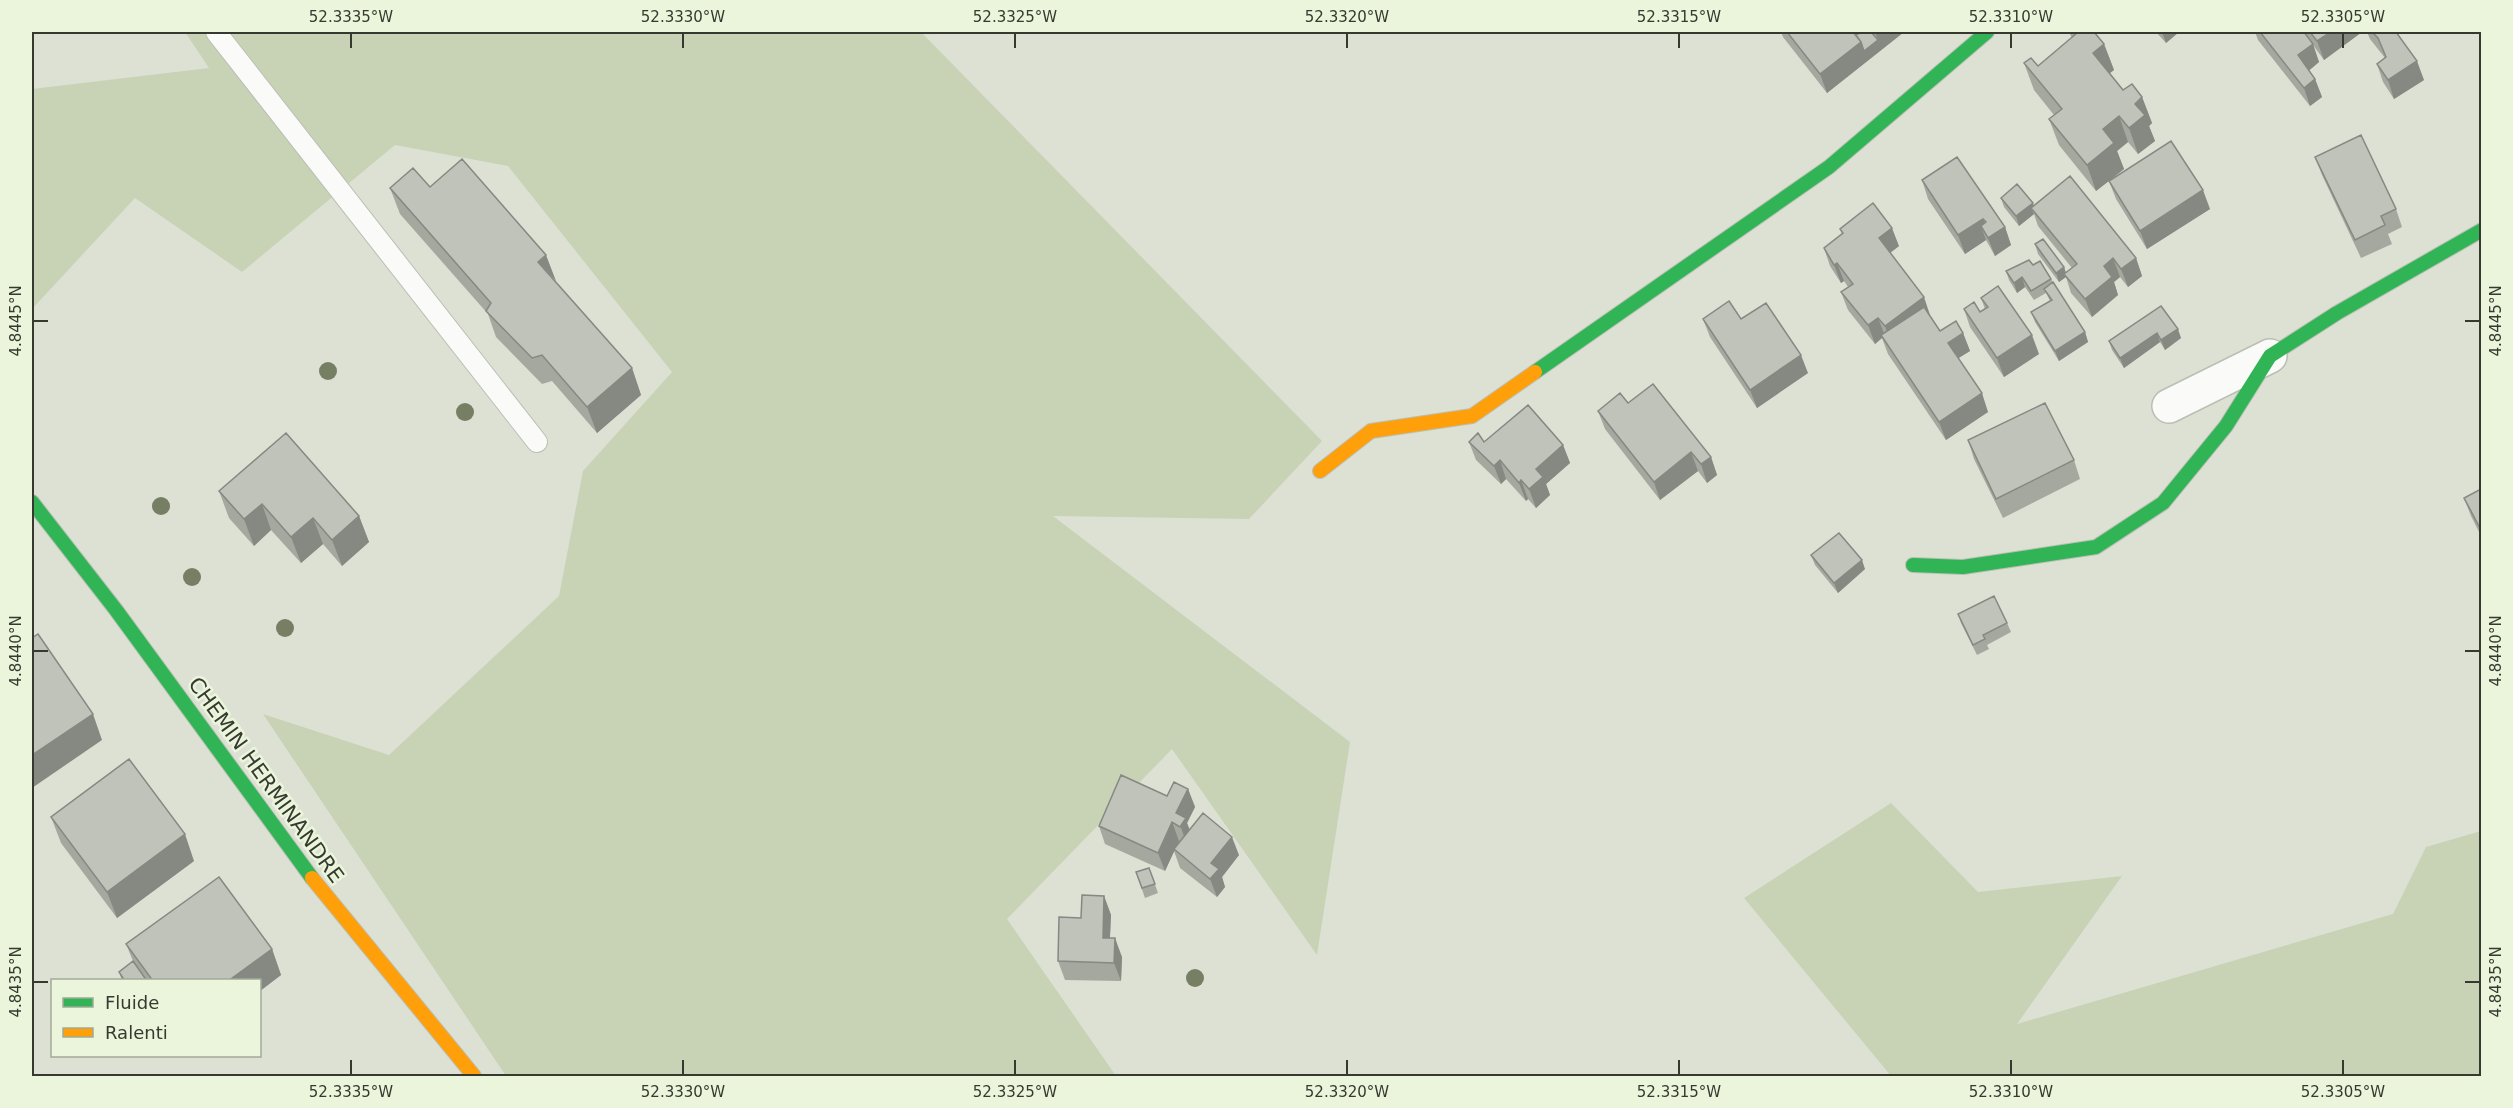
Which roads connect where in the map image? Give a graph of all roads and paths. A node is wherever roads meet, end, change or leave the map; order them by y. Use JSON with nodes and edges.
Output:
{"nodes":[{"id":1,"x":216,"y":32,"type":"edge"},
{"id":2,"x":1987,"y":32,"type":"edge"},
{"id":3,"x":2481,"y":230,"type":"edge"},
{"id":4,"x":2270,"y":356,"type":"junction"},
{"id":5,"x":2169,"y":406,"type":"dead end"},
{"id":6,"x":537,"y":442,"type":"dead end"},
{"id":7,"x":1320,"y":471,"type":"dead end"},
{"id":8,"x":32,"y":502,"type":"edge"},
{"id":9,"x":1912,"y":565,"type":"dead end"},
{"id":10,"x":474,"y":1077,"type":"edge"}],
"edges":[{"from":1,"to":6,"type":"lane"},
{"from":2,"to":7,"type":"street"},
{"from":3,"to":4,"type":"street"},
{"from":4,"to":5,"type":"street"},
{"from":4,"to":9,"type":"street"},
{"from":8,"to":10,"type":"street","name":"CHEMIN HERMINANDRE"}]}
